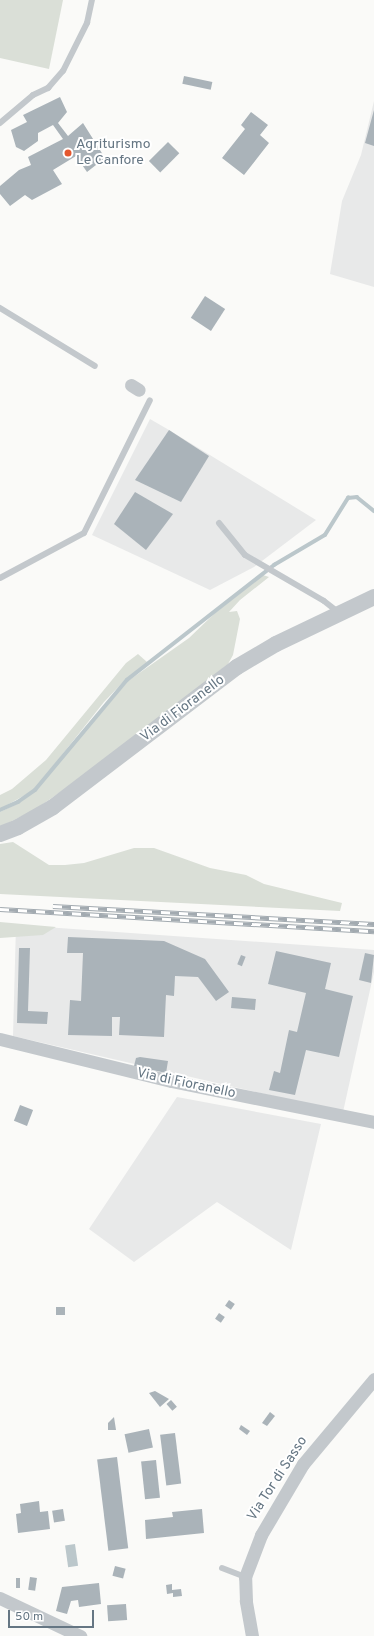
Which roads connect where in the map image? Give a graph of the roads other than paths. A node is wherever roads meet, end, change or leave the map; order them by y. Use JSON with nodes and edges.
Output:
{"nodes":[{"id":1,"x":92,"y":0,"type":"edge"},
{"id":2,"x":0,"y":123,"type":"edge"},
{"id":3,"x":0,"y":308,"type":"edge"},
{"id":4,"x":95,"y":366,"type":"dead end"},
{"id":5,"x":150,"y":400,"type":"dead end"},
{"id":6,"x":218,"y":523,"type":"dead end"},
{"id":7,"x":0,"y":578,"type":"edge"},
{"id":8,"x":374,"y":597,"type":"edge"},
{"id":9,"x":339,"y":613,"type":"junction"},
{"id":10,"x":0,"y":834,"type":"edge"},
{"id":11,"x":0,"y":1039,"type":"edge"},
{"id":12,"x":374,"y":1122,"type":"edge"},
{"id":13,"x":374,"y":1379,"type":"edge"},
{"id":14,"x":222,"y":1568,"type":"dead end"},
{"id":15,"x":246,"y":1577,"type":"junction"},
{"id":16,"x":0,"y":1598,"type":"edge"},
{"id":17,"x":80,"y":1636,"type":"edge"},
{"id":18,"x":252,"y":1636,"type":"edge"}],
"edges":[{"from":1,"to":2,"type":"lane"},
{"from":3,"to":4,"type":"lane"},
{"from":5,"to":7,"type":"lane"},
{"from":6,"to":9,"type":"lane"},
{"from":8,"to":9,"type":"street","name":"Via di Fioranello"},
{"from":9,"to":10,"type":"street","name":"Via di Fioranello"},
{"from":11,"to":12,"type":"street","name":"Via di Fioranello"},
{"from":13,"to":15,"type":"street","name":"Via Tor di Sasso"},
{"from":14,"to":15,"type":"lane"},
{"from":15,"to":18,"type":"street","name":"Via Tor di Sasso"},
{"from":16,"to":17,"type":"street"}]}
